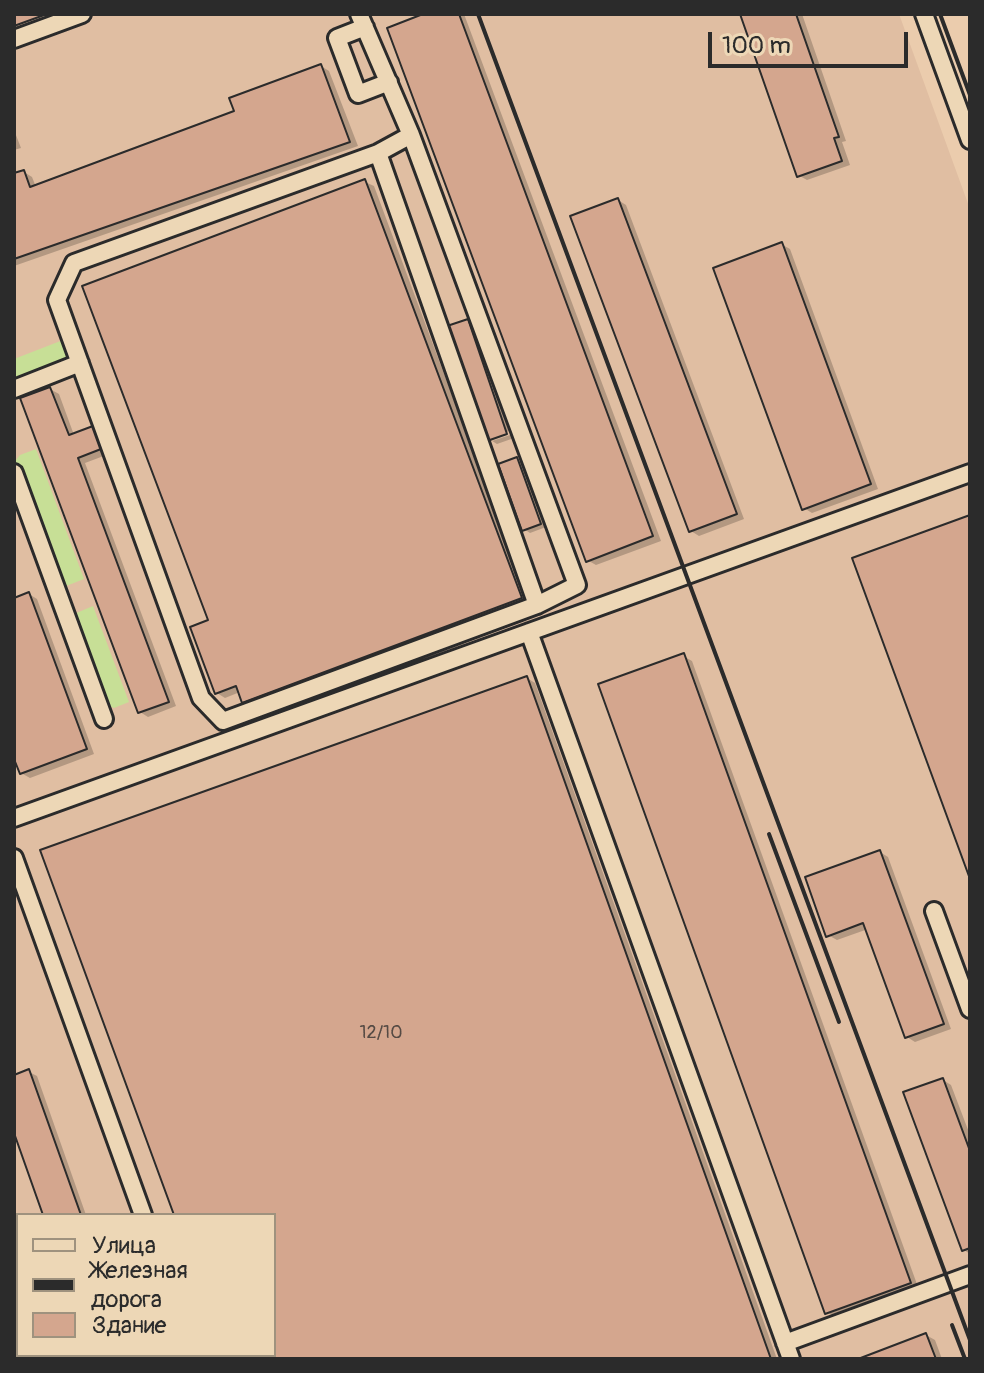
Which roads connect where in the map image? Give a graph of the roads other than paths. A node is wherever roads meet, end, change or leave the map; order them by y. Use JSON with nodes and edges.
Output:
{"nodes":[{"id":1,"x":82,"y":14,"type":"edge"},
{"id":2,"x":924,"y":14,"type":"edge"},
{"id":3,"x":362,"y":20,"type":"edge"},
{"id":4,"x":14,"y":39,"type":"edge"},
{"id":5,"x":389,"y":82,"type":"junction"},
{"id":6,"x":411,"y":135,"type":"junction"},
{"id":7,"x":970,"y":140,"type":"edge"},
{"id":8,"x":378,"y":153,"type":"junction"},
{"id":9,"x":80,"y":363,"type":"junction"},
{"id":10,"x":14,"y":389,"type":"edge"},
{"id":11,"x":14,"y":473,"type":"edge"},
{"id":12,"x":970,"y":473,"type":"edge"},
{"id":13,"x":537,"y":605,"type":"junction"},
{"id":14,"x":529,"y":632,"type":"junction"},
{"id":15,"x":104,"y":719,"type":"dead end"},
{"id":16,"x":14,"y":818,"type":"edge"},
{"id":17,"x":14,"y":858,"type":"edge"},
{"id":18,"x":934,"y":911,"type":"dead end"},
{"id":19,"x":970,"y":1009,"type":"edge"},
{"id":20,"x":142,"y":1213,"type":"edge"},
{"id":21,"x":970,"y":1275,"type":"edge"},
{"id":22,"x":788,"y":1351,"type":"edge"}],
"edges":[{"from":1,"to":4,"type":"lane"},
{"from":2,"to":7,"type":"lane"},
{"from":3,"to":5,"type":"lane"},
{"from":3,"to":5,"type":"lane"},
{"from":5,"to":6,"type":"lane"},
{"from":6,"to":8,"type":"lane"},
{"from":6,"to":13,"type":"lane"},
{"from":8,"to":9,"type":"lane"},
{"from":8,"to":13,"type":"lane"},
{"from":9,"to":10,"type":"lane"},
{"from":9,"to":13,"type":"lane"},
{"from":11,"to":15,"type":"lane"},
{"from":12,"to":14,"type":"lane"},
{"from":14,"to":16,"type":"lane"},
{"from":14,"to":22,"type":"lane"},
{"from":17,"to":20,"type":"lane"},
{"from":18,"to":19,"type":"lane"},
{"from":21,"to":22,"type":"lane"}]}
